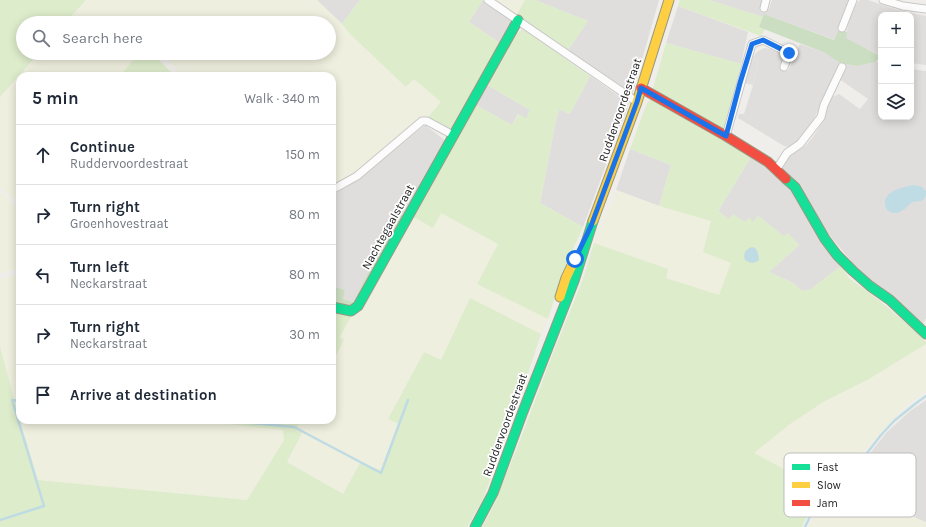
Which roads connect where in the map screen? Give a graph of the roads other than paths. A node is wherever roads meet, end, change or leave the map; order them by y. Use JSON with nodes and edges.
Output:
{"nodes":[{"id":1,"x":488,"y":0,"type":"edge"},
{"id":2,"x":669,"y":0,"type":"edge"},
{"id":3,"x":766,"y":0,"type":"edge"},
{"id":4,"x":853,"y":0,"type":"edge"},
{"id":5,"x":883,"y":0,"type":"edge"},
{"id":6,"x":764,"y":8,"type":"dead end"},
{"id":7,"x":926,"y":9,"type":"edge"},
{"id":8,"x":518,"y":20,"type":"junction"},
{"id":9,"x":842,"y":28,"type":"dead end"},
{"id":10,"x":784,"y":67,"type":"dead end"},
{"id":11,"x":842,"y":67,"type":"dead end"},
{"id":12,"x":641,"y":88,"type":"junction"},
{"id":13,"x":637,"y":102,"type":"junction"},
{"id":14,"x":453,"y":135,"type":"junction"},
{"id":15,"x":726,"y":136,"type":"junction"},
{"id":16,"x":776,"y":170,"type":"junction"},
{"id":17,"x":336,"y":188,"type":"edge"},
{"id":18,"x":336,"y":308,"type":"edge"},
{"id":19,"x":926,"y":334,"type":"edge"},
{"id":20,"x":475,"y":527,"type":"edge"}],
"edges":[{"from":1,"to":8,"type":"street"},
{"from":2,"to":12,"type":"street","name":"Ruddervoordestraat"},
{"from":3,"to":6,"type":"street"},
{"from":4,"to":9,"type":"street"},
{"from":5,"to":7,"type":"street"},
{"from":8,"to":13,"type":"street"},
{"from":8,"to":14,"type":"street","name":"Nachtegaalstraat"},
{"from":10,"to":15,"type":"street"},
{"from":11,"to":16,"type":"street"},
{"from":12,"to":13,"type":"street","name":"Ruddervoordestraat"},
{"from":12,"to":15,"type":"street"},
{"from":13,"to":20,"type":"street","name":"Ruddervoordestraat"},
{"from":14,"to":17,"type":"street"},
{"from":14,"to":18,"type":"street","name":"Nachtegaalstraat"},
{"from":15,"to":16,"type":"street"},
{"from":16,"to":19,"type":"street"}]}
